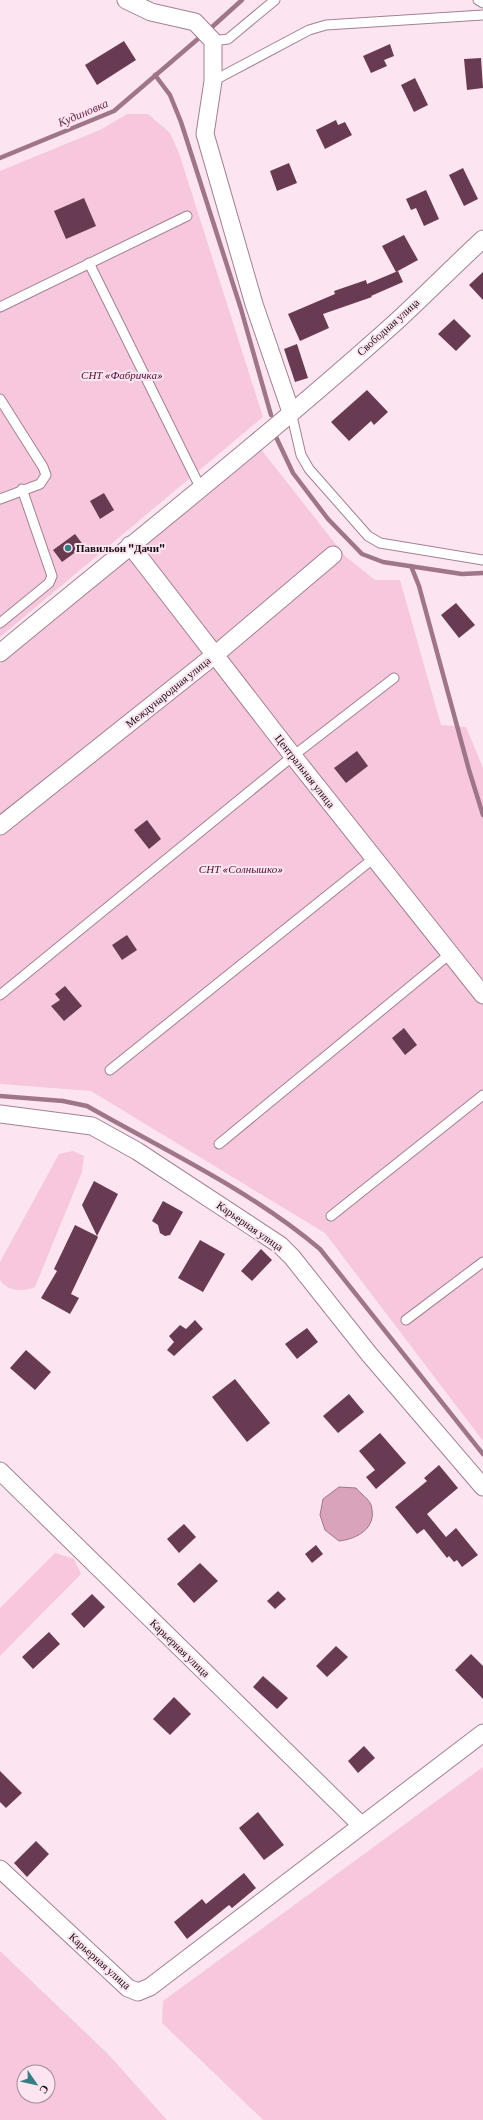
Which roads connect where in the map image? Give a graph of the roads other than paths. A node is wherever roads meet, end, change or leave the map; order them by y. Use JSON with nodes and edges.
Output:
{"nodes":[{"id":1,"x":126,"y":0,"type":"edge"},
{"id":2,"x":275,"y":0,"type":"edge"},
{"id":3,"x":478,"y":0,"type":"edge"},
{"id":4,"x":483,"y":4,"type":"edge"},
{"id":5,"x":483,"y":15,"type":"edge"},
{"id":6,"x":213,"y":41,"type":"junction"},
{"id":7,"x":212,"y":81,"type":"junction"},
{"id":8,"x":187,"y":216,"type":"dead end"},
{"id":9,"x":483,"y":239,"type":"edge"},
{"id":10,"x":89,"y":263,"type":"junction"},
{"id":11,"x":0,"y":307,"type":"edge"},
{"id":12,"x":0,"y":398,"type":"edge"},
{"id":13,"x":291,"y":412,"type":"junction"},
{"id":14,"x":22,"y":489,"type":"junction"},
{"id":15,"x":201,"y":489,"type":"junction"},
{"id":16,"x":0,"y":499,"type":"edge"},
{"id":17,"x":130,"y":545,"type":"junction"},
{"id":18,"x":333,"y":555,"type":"dead end"},
{"id":19,"x":483,"y":560,"type":"edge"},
{"id":20,"x":0,"y":623,"type":"edge"},
{"id":21,"x":0,"y":653,"type":"edge"},
{"id":22,"x":216,"y":654,"type":"junction"},
{"id":23,"x":394,"y":678,"type":"dead end"},
{"id":24,"x":293,"y":756,"type":"junction"},
{"id":25,"x":0,"y":826,"type":"edge"},
{"id":26,"x":374,"y":858,"type":"junction"},
{"id":27,"x":451,"y":953,"type":"junction"},
{"id":28,"x":0,"y":995,"type":"edge"},
{"id":29,"x":483,"y":995,"type":"edge"},
{"id":30,"x":110,"y":1070,"type":"dead end"},
{"id":31,"x":483,"y":1095,"type":"edge"},
{"id":32,"x":0,"y":1114,"type":"edge"},
{"id":33,"x":219,"y":1144,"type":"dead end"},
{"id":34,"x":331,"y":1216,"type":"dead end"},
{"id":35,"x":483,"y":1262,"type":"edge"},
{"id":36,"x":406,"y":1320,"type":"dead end"},
{"id":37,"x":0,"y":1471,"type":"edge"},
{"id":38,"x":483,"y":1487,"type":"edge"},
{"id":39,"x":483,"y":1733,"type":"edge"},
{"id":40,"x":361,"y":1825,"type":"junction"},
{"id":41,"x":0,"y":1869,"type":"edge"}],
"edges":[{"from":1,"to":6,"type":"street"},
{"from":2,"to":6,"type":"lane"},
{"from":3,"to":4,"type":"lane"},
{"from":5,"to":7,"type":"lane"},
{"from":6,"to":7,"type":"street"},
{"from":7,"to":13,"type":"street"},
{"from":8,"to":10,"type":"lane"},
{"from":9,"to":13,"type":"street","name":"Свободная улица"},
{"from":10,"to":11,"type":"lane"},
{"from":10,"to":15,"type":"lane"},
{"from":12,"to":14,"type":"lane"},
{"from":13,"to":15,"type":"street","name":"Свободная улица"},
{"from":13,"to":19,"type":"lane"},
{"from":14,"to":16,"type":"lane"},
{"from":14,"to":20,"type":"lane"},
{"from":15,"to":17,"type":"street","name":"Свободная улица"},
{"from":17,"to":21,"type":"street","name":"Свободная улица"},
{"from":17,"to":22,"type":"street","name":"Центральная улица"},
{"from":18,"to":22,"type":"street","name":"Международная улица"},
{"from":22,"to":24,"type":"street","name":"Центральная улица"},
{"from":22,"to":25,"type":"street","name":"Международная улица"},
{"from":23,"to":24,"type":"lane"},
{"from":24,"to":26,"type":"street","name":"Центральная улица"},
{"from":24,"to":28,"type":"lane"},
{"from":26,"to":27,"type":"street","name":"Центральная улица"},
{"from":26,"to":30,"type":"lane"},
{"from":27,"to":29,"type":"street","name":"Центральная улица"},
{"from":27,"to":33,"type":"lane"},
{"from":31,"to":34,"type":"lane"},
{"from":32,"to":38,"type":"street","name":"Карьерная улица"},
{"from":35,"to":36,"type":"lane"},
{"from":37,"to":40,"type":"street","name":"Карьерная улица"},
{"from":39,"to":40,"type":"street","name":"Карьерная улица"},
{"from":40,"to":41,"type":"street","name":"Карьерная улица"}]}
